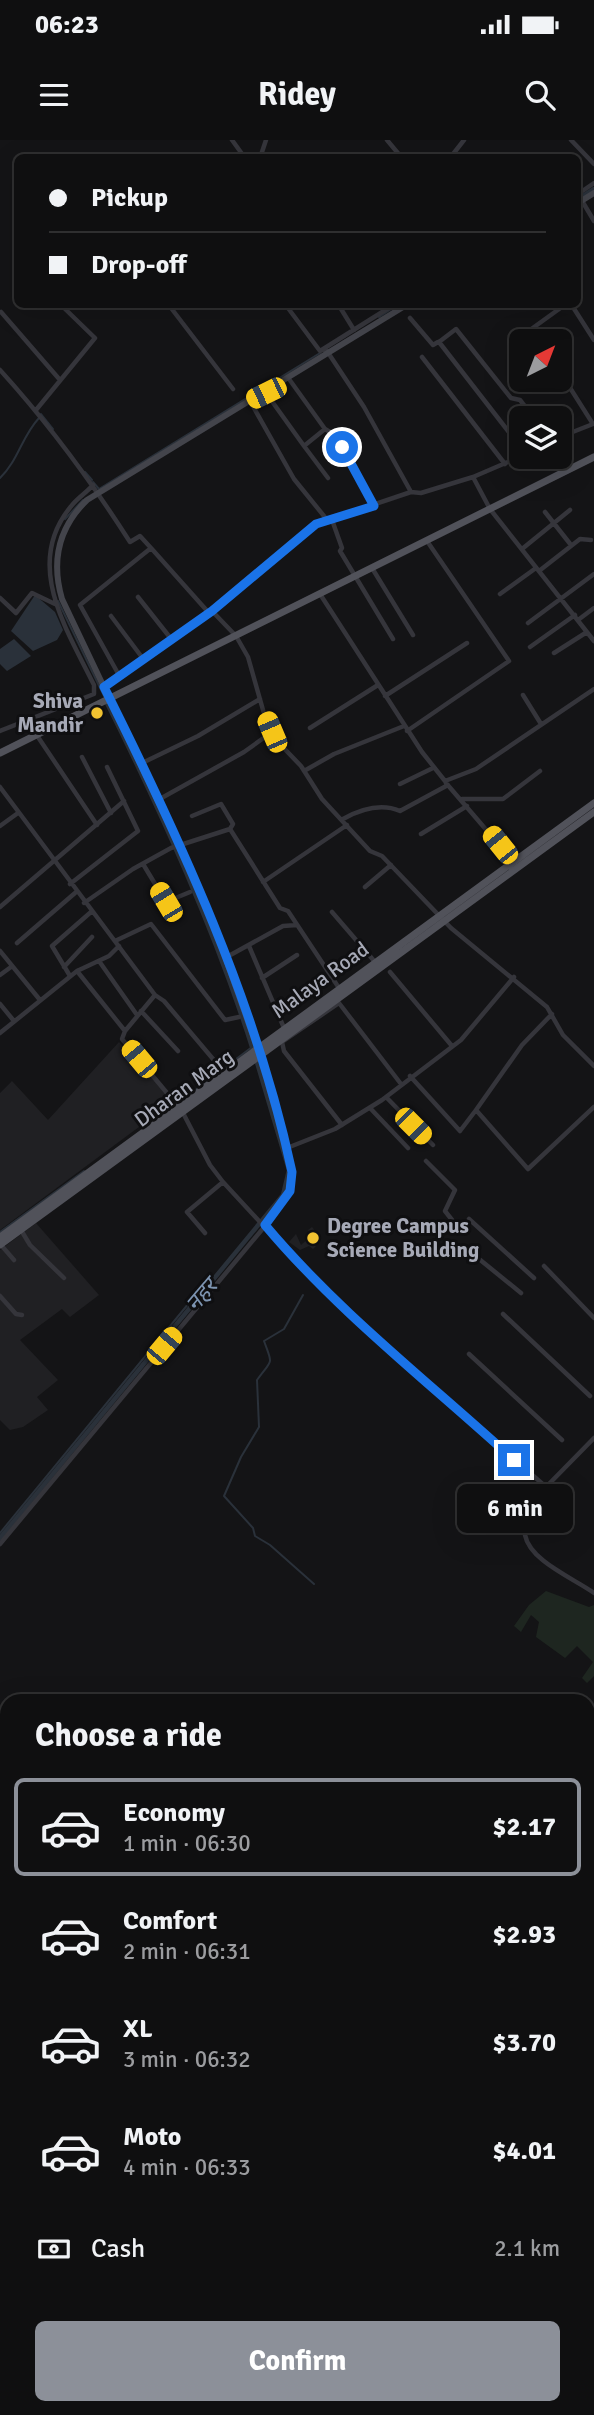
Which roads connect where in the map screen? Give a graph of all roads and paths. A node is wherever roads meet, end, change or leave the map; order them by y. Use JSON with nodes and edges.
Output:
{"nodes":[{"id":1,"x":387,"y":140,"type":"edge"},
{"id":2,"x":464,"y":140,"type":"edge"},
{"id":3,"x":571,"y":140,"type":"edge"},
{"id":4,"x":399,"y":154,"type":"edge"},
{"id":5,"x":453,"y":154,"type":"edge"},
{"id":6,"x":594,"y":164,"type":"edge"},
{"id":7,"x":594,"y":183,"type":"edge"},
{"id":8,"x":581,"y":196,"type":"edge"},
{"id":9,"x":581,"y":201,"type":"edge"},
{"id":10,"x":594,"y":220,"type":"edge"},
{"id":11,"x":64,"y":308,"type":"edge"},
{"id":12,"x":171,"y":308,"type":"edge"},
{"id":13,"x":288,"y":308,"type":"edge"},
{"id":14,"x":340,"y":308,"type":"edge"},
{"id":15,"x":389,"y":308,"type":"edge"},
{"id":16,"x":401,"y":308,"type":"edge"},
{"id":17,"x":562,"y":308,"type":"edge"},
{"id":18,"x":571,"y":308,"type":"edge"},
{"id":19,"x":1,"y":312,"type":"edge"},
{"id":20,"x":410,"y":318,"type":"dead end"},
{"id":21,"x":531,"y":329,"type":"edge"},
{"id":22,"x":354,"y":330,"type":"junction"},
{"id":23,"x":594,"y":340,"type":"edge"},
{"id":24,"x":438,"y":342,"type":"dead end"},
{"id":25,"x":327,"y":351,"type":"junction"},
{"id":26,"x":422,"y":357,"type":"dead end"},
{"id":27,"x":0,"y":370,"type":"edge"},
{"id":28,"x":289,"y":379,"type":"junction"},
{"id":29,"x":60,"y":380,"type":"junction"},
{"id":30,"x":233,"y":389,"type":"dead end"},
{"id":31,"x":572,"y":390,"type":"edge"},
{"id":32,"x":266,"y":393,"type":"junction"},
{"id":33,"x":250,"y":401,"type":"junction"},
{"id":34,"x":525,"y":406,"type":"edge"},
{"id":35,"x":36,"y":410,"type":"junction"},
{"id":36,"x":594,"y":424,"type":"edge"},
{"id":37,"x":325,"y":429,"type":"junction"},
{"id":38,"x":509,"y":432,"type":"edge"},
{"id":39,"x":572,"y":432,"type":"edge"},
{"id":40,"x":304,"y":446,"type":"junction"},
{"id":41,"x":594,"y":457,"type":"edge"},
{"id":42,"x":509,"y":462,"type":"edge"},
{"id":43,"x":505,"y":464,"type":"junction"},
{"id":44,"x":473,"y":477,"type":"junction"},
{"id":45,"x":327,"y":478,"type":"dead end"},
{"id":46,"x":93,"y":485,"type":"junction"},
{"id":47,"x":411,"y":492,"type":"junction"},
{"id":48,"x":99,"y":494,"type":"junction"},
{"id":49,"x":374,"y":506,"type":"junction"},
{"id":50,"x":490,"y":509,"type":"junction"},
{"id":51,"x":570,"y":510,"type":"dead end"},
{"id":52,"x":545,"y":512,"type":"dead end"},
{"id":53,"x":330,"y":520,"type":"junction"},
{"id":54,"x":554,"y":523,"type":"junction"},
{"id":55,"x":426,"y":540,"type":"junction"},
{"id":56,"x":591,"y":540,"type":"dead end"},
{"id":57,"x":571,"y":545,"type":"junction"},
{"id":58,"x":151,"y":548,"type":"junction"},
{"id":59,"x":522,"y":549,"type":"junction"},
{"id":60,"x":372,"y":568,"type":"junction"},
{"id":61,"x":538,"y":570,"type":"junction"},
{"id":62,"x":594,"y":574,"type":"edge"},
{"id":63,"x":354,"y":577,"type":"junction"},
{"id":64,"x":320,"y":594,"type":"junction"},
{"id":65,"x":500,"y":594,"type":"dead end"},
{"id":66,"x":138,"y":597,"type":"dead end"},
{"id":67,"x":0,"y":598,"type":"edge"},
{"id":68,"x":561,"y":598,"type":"junction"},
{"id":69,"x":54,"y":604,"type":"junction"},
{"id":70,"x":594,"y":608,"type":"edge"},
{"id":71,"x":211,"y":612,"type":"junction"},
{"id":72,"x":111,"y":616,"type":"dead end"},
{"id":73,"x":577,"y":618,"type":"junction"},
{"id":74,"x":528,"y":623,"type":"dead end"},
{"id":75,"x":587,"y":632,"type":"junction"},
{"id":76,"x":413,"y":635,"type":"dead end"},
{"id":77,"x":236,"y":636,"type":"junction"},
{"id":78,"x":393,"y":639,"type":"dead end"},
{"id":79,"x":172,"y":640,"type":"junction"},
{"id":80,"x":594,"y":641,"type":"edge"},
{"id":81,"x":467,"y":643,"type":"dead end"},
{"id":82,"x":530,"y":647,"type":"dead end"},
{"id":83,"x":554,"y":653,"type":"dead end"},
{"id":84,"x":144,"y":660,"type":"junction"},
{"id":85,"x":120,"y":677,"type":"junction"},
{"id":86,"x":378,"y":685,"type":"junction"},
{"id":87,"x":104,"y":687,"type":"junction"},
{"id":88,"x":594,"y":689,"type":"edge"},
{"id":89,"x":523,"y":695,"type":"dead end"},
{"id":90,"x":108,"y":696,"type":"junction"},
{"id":91,"x":385,"y":696,"type":"junction"},
{"id":92,"x":260,"y":699,"type":"junction"},
{"id":93,"x":541,"y":724,"type":"junction"},
{"id":94,"x":310,"y":728,"type":"dead end"},
{"id":95,"x":406,"y":728,"type":"junction"},
{"id":96,"x":0,"y":731,"type":"edge"},
{"id":97,"x":272,"y":732,"type":"junction"},
{"id":98,"x":36,"y":733,"type":"junction"},
{"id":99,"x":0,"y":753,"type":"edge"},
{"id":100,"x":82,"y":757,"type":"dead end"},
{"id":101,"x":140,"y":765,"type":"junction"},
{"id":102,"x":107,"y":767,"type":"dead end"},
{"id":103,"x":433,"y":768,"type":"junction"},
{"id":104,"x":304,"y":771,"type":"junction"},
{"id":105,"x":540,"y":771,"type":"dead end"},
{"id":106,"x":446,"y":783,"type":"junction"},
{"id":107,"x":400,"y":784,"type":"dead end"},
{"id":108,"x":0,"y":787,"type":"edge"},
{"id":109,"x":461,"y":799,"type":"junction"},
{"id":110,"x":158,"y":800,"type":"junction"},
{"id":111,"x":124,"y":801,"type":"junction"},
{"id":112,"x":594,"y":803,"type":"edge"},
{"id":113,"x":467,"y":806,"type":"junction"},
{"id":114,"x":594,"y":812,"type":"edge"},
{"id":115,"x":18,"y":813,"type":"junction"},
{"id":116,"x":111,"y":813,"type":"junction"},
{"id":117,"x":192,"y":816,"type":"dead end"},
{"id":118,"x":343,"y":820,"type":"junction"},
{"id":119,"x":97,"y":825,"type":"junction"},
{"id":120,"x":347,"y":825,"type":"junction"},
{"id":121,"x":0,"y":826,"type":"edge"},
{"id":122,"x":230,"y":829,"type":"junction"},
{"id":123,"x":421,"y":834,"type":"dead end"},
{"id":124,"x":179,"y":845,"type":"junction"},
{"id":125,"x":528,"y":856,"type":"junction"},
{"id":126,"x":53,"y":862,"type":"junction"},
{"id":127,"x":513,"y":862,"type":"junction"},
{"id":128,"x":143,"y":864,"type":"junction"},
{"id":129,"x":391,"y":864,"type":"junction"},
{"id":130,"x":264,"y":882,"type":"junction"},
{"id":131,"x":70,"y":884,"type":"junction"},
{"id":132,"x":365,"y":887,"type":"dead end"},
{"id":133,"x":75,"y":892,"type":"junction"},
{"id":134,"x":190,"y":892,"type":"dead end"},
{"id":135,"x":84,"y":903,"type":"junction"},
{"id":136,"x":0,"y":907,"type":"edge"},
{"id":137,"x":91,"y":912,"type":"junction"},
{"id":138,"x":332,"y":912,"type":"dead end"},
{"id":139,"x":441,"y":918,"type":"junction"},
{"id":140,"x":297,"y":925,"type":"junction"},
{"id":141,"x":92,"y":937,"type":"dead end"},
{"id":142,"x":17,"y":943,"type":"dead end"},
{"id":143,"x":117,"y":943,"type":"junction"},
{"id":144,"x":249,"y":946,"type":"junction"},
{"id":145,"x":0,"y":951,"type":"edge"},
{"id":146,"x":297,"y":955,"type":"dead end"},
{"id":147,"x":225,"y":958,"type":"junction"},
{"id":148,"x":99,"y":961,"type":"junction"},
{"id":149,"x":375,"y":962,"type":"junction"},
{"id":150,"x":11,"y":967,"type":"junction"},
{"id":151,"x":64,"y":967,"type":"junction"},
{"id":152,"x":77,"y":971,"type":"junction"},
{"id":153,"x":390,"y":972,"type":"dead end"},
{"id":154,"x":0,"y":975,"type":"edge"},
{"id":155,"x":70,"y":976,"type":"junction"},
{"id":156,"x":262,"y":978,"type":"junction"},
{"id":157,"x":514,"y":978,"type":"junction"},
{"id":158,"x":341,"y":991,"type":"junction"},
{"id":159,"x":155,"y":995,"type":"junction"},
{"id":160,"x":40,"y":1000,"type":"junction"},
{"id":161,"x":0,"y":1004,"type":"edge"},
{"id":162,"x":139,"y":1013,"type":"junction"},
{"id":163,"x":552,"y":1014,"type":"junction"},
{"id":164,"x":239,"y":1017,"type":"dead end"},
{"id":165,"x":14,"y":1021,"type":"junction"},
{"id":166,"x":284,"y":1028,"type":"junction"},
{"id":167,"x":125,"y":1031,"type":"junction"},
{"id":168,"x":0,"y":1032,"type":"edge"},
{"id":169,"x":452,"y":1046,"type":"junction"},
{"id":170,"x":178,"y":1051,"type":"dead end"},
{"id":171,"x":258,"y":1051,"type":"junction"},
{"id":172,"x":594,"y":1066,"type":"edge"},
{"id":173,"x":224,"y":1072,"type":"junction"},
{"id":174,"x":410,"y":1076,"type":"junction"},
{"id":175,"x":401,"y":1084,"type":"junction"},
{"id":176,"x":386,"y":1097,"type":"junction"},
{"id":177,"x":594,"y":1107,"type":"edge"},
{"id":178,"x":180,"y":1108,"type":"junction"},
{"id":179,"x":370,"y":1108,"type":"junction"},
{"id":180,"x":476,"y":1110,"type":"junction"},
{"id":181,"x":343,"y":1125,"type":"junction"},
{"id":182,"x":433,"y":1145,"type":"dead end"},
{"id":183,"x":287,"y":1148,"type":"junction"},
{"id":184,"x":408,"y":1148,"type":"dead end"},
{"id":185,"x":426,"y":1161,"type":"dead end"},
{"id":186,"x":223,"y":1182,"type":"junction"},
{"id":187,"x":468,"y":1219,"type":"dead end"},
{"id":188,"x":263,"y":1224,"type":"junction"},
{"id":189,"x":456,"y":1225,"type":"dead end"},
{"id":190,"x":21,"y":1230,"type":"junction"},
{"id":191,"x":205,"y":1233,"type":"dead end"},
{"id":192,"x":0,"y":1242,"type":"edge"},
{"id":193,"x":468,"y":1251,"type":"dead end"},
{"id":194,"x":14,"y":1259,"type":"dead end"},
{"id":195,"x":544,"y":1266,"type":"dead end"},
{"id":196,"x":64,"y":1278,"type":"dead end"},
{"id":197,"x":534,"y":1278,"type":"dead end"},
{"id":198,"x":521,"y":1293,"type":"dead end"},
{"id":199,"x":0,"y":1296,"type":"edge"},
{"id":200,"x":503,"y":1314,"type":"dead end"},
{"id":201,"x":22,"y":1315,"type":"dead end"},
{"id":202,"x":594,"y":1318,"type":"edge"},
{"id":203,"x":469,"y":1354,"type":"dead end"},
{"id":204,"x":590,"y":1396,"type":"dead end"},
{"id":205,"x":594,"y":1438,"type":"edge"},
{"id":206,"x":562,"y":1440,"type":"dead end"},
{"id":207,"x":546,"y":1487,"type":"junction"},
{"id":208,"x":0,"y":1544,"type":"edge"},
{"id":209,"x":594,"y":1593,"type":"edge"}],
"edges":[{"from":1,"to":4,"type":"street"},
{"from":2,"to":5,"type":"street"},
{"from":3,"to":6,"type":"street"},
{"from":7,"to":8,"type":"street"},
{"from":9,"to":10,"type":"street"},
{"from":11,"to":29,"type":"street"},
{"from":12,"to":30,"type":"street"},
{"from":13,"to":25,"type":"street"},
{"from":14,"to":22,"type":"street"},
{"from":15,"to":22,"type":"street"},
{"from":16,"to":25,"type":"street"},
{"from":17,"to":21,"type":"street"},
{"from":18,"to":23,"type":"street"},
{"from":19,"to":29,"type":"street"},
{"from":20,"to":24,"type":"street"},
{"from":22,"to":25,"type":"street"},
{"from":25,"to":28,"type":"street"},
{"from":25,"to":47,"type":"street"},
{"from":26,"to":43,"type":"street"},
{"from":27,"to":35,"type":"street"},
{"from":28,"to":32,"type":"street"},
{"from":28,"to":37,"type":"street"},
{"from":29,"to":35,"type":"street"},
{"from":31,"to":36,"type":"street"},
{"from":32,"to":33,"type":"street"},
{"from":32,"to":40,"type":"street"},
{"from":33,"to":48,"type":"street"},
{"from":33,"to":53,"type":"street"},
{"from":34,"to":38,"type":"street"},
{"from":35,"to":46,"type":"street"},
{"from":36,"to":39,"type":"street"},
{"from":37,"to":40,"type":"street"},
{"from":37,"to":49,"type":"street"},
{"from":40,"to":45,"type":"street"},
{"from":41,"to":50,"type":"main road"},
{"from":42,"to":43,"type":"street"},
{"from":43,"to":44,"type":"street"},
{"from":44,"to":47,"type":"street"},
{"from":44,"to":50,"type":"street"},
{"from":46,"to":48,"type":"street"},
{"from":46,"to":69,"type":"street"},
{"from":47,"to":49,"type":"street"},
{"from":48,"to":58,"type":"street"},
{"from":48,"to":87,"type":"street"},
{"from":49,"to":53,"type":"street"},
{"from":50,"to":55,"type":"main road"},
{"from":50,"to":59,"type":"street"},
{"from":51,"to":54,"type":"street"},
{"from":52,"to":54,"type":"street"},
{"from":53,"to":63,"type":"street"},
{"from":53,"to":71,"type":"street"},
{"from":54,"to":57,"type":"street"},
{"from":54,"to":59,"type":"street"},
{"from":55,"to":60,"type":"main road"},
{"from":55,"to":95,"type":"street"},
{"from":56,"to":57,"type":"street"},
{"from":57,"to":61,"type":"street"},
{"from":58,"to":71,"type":"street"},
{"from":58,"to":85,"type":"street"},
{"from":59,"to":61,"type":"street"},
{"from":60,"to":63,"type":"main road"},
{"from":60,"to":76,"type":"street"},
{"from":61,"to":65,"type":"street"},
{"from":61,"to":68,"type":"street"},
{"from":62,"to":68,"type":"street"},
{"from":63,"to":64,"type":"main road"},
{"from":63,"to":78,"type":"street"},
{"from":64,"to":77,"type":"main road"},
{"from":64,"to":86,"type":"street"},
{"from":66,"to":79,"type":"street"},
{"from":67,"to":69,"type":"street"},
{"from":68,"to":73,"type":"street"},
{"from":68,"to":74,"type":"street"},
{"from":69,"to":96,"type":"street"},
{"from":70,"to":73,"type":"street"},
{"from":71,"to":77,"type":"street"},
{"from":71,"to":79,"type":"street"},
{"from":72,"to":84,"type":"street"},
{"from":73,"to":75,"type":"street"},
{"from":73,"to":82,"type":"street"},
{"from":75,"to":80,"type":"street"},
{"from":75,"to":83,"type":"street"},
{"from":77,"to":90,"type":"main road"},
{"from":77,"to":92,"type":"street"},
{"from":79,"to":84,"type":"street"},
{"from":81,"to":91,"type":"street"},
{"from":84,"to":85,"type":"street"},
{"from":85,"to":87,"type":"street"},
{"from":86,"to":91,"type":"street"},
{"from":86,"to":94,"type":"street"},
{"from":87,"to":90,"type":"street"},
{"from":88,"to":93,"type":"street"},
{"from":89,"to":93,"type":"street"},
{"from":90,"to":98,"type":"main road"},
{"from":90,"to":101,"type":"street"},
{"from":91,"to":95,"type":"street"},
{"from":92,"to":97,"type":"street"},
{"from":92,"to":101,"type":"street"},
{"from":93,"to":106,"type":"street"},
{"from":95,"to":103,"type":"street"},
{"from":95,"to":104,"type":"street"},
{"from":97,"to":104,"type":"street"},
{"from":97,"to":110,"type":"street"},
{"from":98,"to":99,"type":"main road"},
{"from":98,"to":119,"type":"street"},
{"from":100,"to":116,"type":"street"},
{"from":101,"to":110,"type":"street"},
{"from":102,"to":111,"type":"street"},
{"from":103,"to":106,"type":"street"},
{"from":103,"to":107,"type":"street"},
{"from":104,"to":118,"type":"street"},
{"from":105,"to":109,"type":"street"},
{"from":106,"to":109,"type":"street"},
{"from":106,"to":118,"type":"street"},
{"from":108,"to":115,"type":"street"},
{"from":109,"to":113,"type":"street"},
{"from":110,"to":124,"type":"street"},
{"from":111,"to":116,"type":"street"},
{"from":111,"to":131,"type":"street"},
{"from":112,"to":125,"type":"main road","name":"Malaya Road"},
{"from":113,"to":123,"type":"street"},
{"from":113,"to":127,"type":"street"},
{"from":114,"to":125,"type":"main road","name":"Dharan Marg"},
{"from":115,"to":121,"type":"street"},
{"from":115,"to":126,"type":"street"},
{"from":116,"to":119,"type":"street"},
{"from":117,"to":122,"type":"street"},
{"from":118,"to":120,"type":"street"},
{"from":119,"to":126,"type":"street"},
{"from":120,"to":129,"type":"street"},
{"from":120,"to":130,"type":"street"},
{"from":122,"to":124,"type":"street"},
{"from":122,"to":130,"type":"street"},
{"from":124,"to":128,"type":"street"},
{"from":124,"to":147,"type":"street"},
{"from":125,"to":127,"type":"main road","name":"Malaya Road"},
{"from":125,"to":139,"type":"main road","name":"Dharan Marg"},
{"from":126,"to":131,"type":"street"},
{"from":126,"to":136,"type":"street"},
{"from":127,"to":139,"type":"main road","name":"Malaya Road"},
{"from":128,"to":134,"type":"street"},
{"from":128,"to":135,"type":"street"},
{"from":129,"to":132,"type":"street"},
{"from":129,"to":139,"type":"street"},
{"from":130,"to":140,"type":"street"},
{"from":131,"to":133,"type":"street"},
{"from":133,"to":135,"type":"street"},
{"from":133,"to":142,"type":"street"},
{"from":135,"to":137,"type":"street"},
{"from":137,"to":143,"type":"street"},
{"from":137,"to":151,"type":"street"},
{"from":138,"to":149,"type":"street"},
{"from":139,"to":149,"type":"main road","name":"Malaya Road"},
{"from":139,"to":157,"type":"street"},
{"from":139,"to":158,"type":"main road","name":"Dharan Marg"},
{"from":140,"to":144,"type":"street"},
{"from":140,"to":158,"type":"street"},
{"from":141,"to":151,"type":"street"},
{"from":143,"to":148,"type":"street"},
{"from":143,"to":159,"type":"street"},
{"from":143,"to":164,"type":"street"},
{"from":144,"to":147,"type":"street"},
{"from":144,"to":156,"type":"street"},
{"from":145,"to":150,"type":"street"},
{"from":146,"to":156,"type":"street"},
{"from":147,"to":171,"type":"street"},
{"from":148,"to":152,"type":"street"},
{"from":148,"to":162,"type":"street"},
{"from":149,"to":158,"type":"main road","name":"Malaya Road"},
{"from":150,"to":154,"type":"street"},
{"from":150,"to":160,"type":"street"},
{"from":151,"to":155,"type":"street"},
{"from":152,"to":155,"type":"street"},
{"from":152,"to":167,"type":"street"},
{"from":153,"to":169,"type":"street"},
{"from":155,"to":160,"type":"street"},
{"from":156,"to":166,"type":"street"},
{"from":157,"to":163,"type":"street"},
{"from":157,"to":169,"type":"street"},
{"from":158,"to":166,"type":"main road","name":"Malaya Road"},
{"from":158,"to":171,"type":"main road","name":"Dharan Marg"},
{"from":159,"to":162,"type":"street"},
{"from":159,"to":173,"type":"street"},
{"from":160,"to":165,"type":"street"},
{"from":161,"to":165,"type":"street"},
{"from":162,"to":167,"type":"street"},
{"from":162,"to":170,"type":"street"},
{"from":163,"to":172,"type":"street"},
{"from":163,"to":180,"type":"street"},
{"from":165,"to":168,"type":"street"},
{"from":166,"to":171,"type":"main road","name":"Malaya Road"},
{"from":167,"to":178,"type":"street"},
{"from":169,"to":174,"type":"street"},
{"from":171,"to":173,"type":"main road","name":"Malaya Road"},
{"from":171,"to":178,"type":"main road","name":"Dharan Marg"},
{"from":171,"to":183,"type":"street"},
{"from":173,"to":178,"type":"main road","name":"Malaya Road"},
{"from":174,"to":175,"type":"street"},
{"from":174,"to":180,"type":"street"},
{"from":175,"to":176,"type":"street"},
{"from":175,"to":181,"type":"street"},
{"from":176,"to":179,"type":"street"},
{"from":176,"to":182,"type":"street"},
{"from":177,"to":180,"type":"street"},
{"from":178,"to":186,"type":"street"},
{"from":178,"to":190,"type":"main road","name":"Dharan Marg"},
{"from":178,"to":192,"type":"main road","name":"Malaya Road"},
{"from":179,"to":181,"type":"street"},
{"from":179,"to":184,"type":"street"},
{"from":181,"to":183,"type":"street"},
{"from":183,"to":188,"type":"street"},
{"from":185,"to":189,"type":"street"},
{"from":186,"to":188,"type":"street"},
{"from":186,"to":191,"type":"street"},
{"from":187,"to":197,"type":"street"},
{"from":188,"to":207,"type":"street"},
{"from":188,"to":208,"type":"street"},
{"from":190,"to":192,"type":"main road","name":"Dharan Marg"},
{"from":190,"to":196,"type":"street"},
{"from":192,"to":194,"type":"street"},
{"from":193,"to":198,"type":"street"},
{"from":195,"to":202,"type":"street"},
{"from":199,"to":201,"type":"street"},
{"from":200,"to":204,"type":"street"},
{"from":203,"to":206,"type":"street"},
{"from":205,"to":207,"type":"street"},
{"from":207,"to":209,"type":"street"}]}
